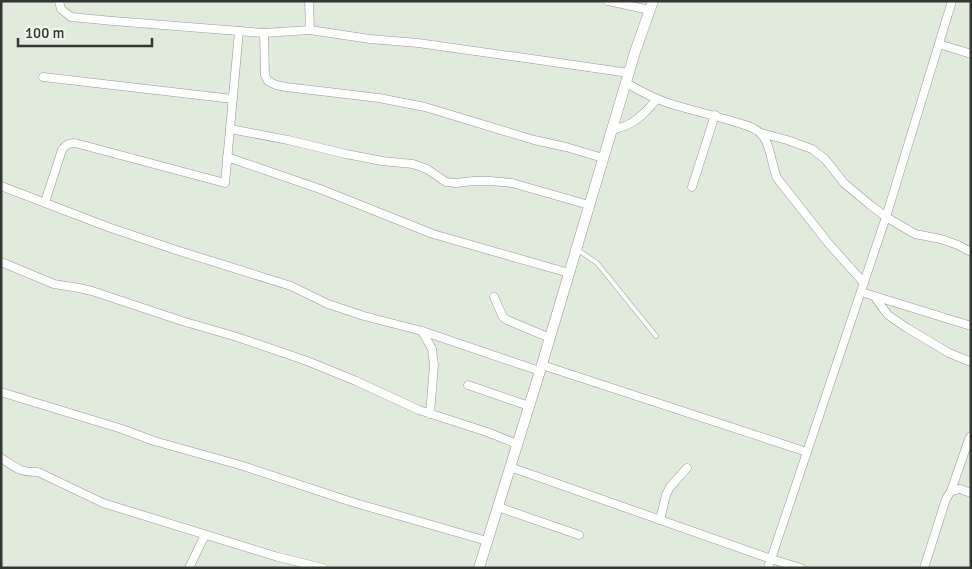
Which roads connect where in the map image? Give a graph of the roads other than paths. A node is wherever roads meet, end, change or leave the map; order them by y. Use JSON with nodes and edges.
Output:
{"nodes":[{"id":1,"x":59,"y":1,"type":"edge"},
{"id":2,"x":309,"y":1,"type":"edge"},
{"id":3,"x":608,"y":1,"type":"edge"},
{"id":4,"x":952,"y":1,"type":"edge"},
{"id":5,"x":652,"y":6,"type":"edge"},
{"id":6,"x":310,"y":30,"type":"junction"},
{"id":7,"x":239,"y":31,"type":"junction"},
{"id":8,"x":264,"y":33,"type":"junction"},
{"id":9,"x":939,"y":44,"type":"junction"},
{"id":10,"x":971,"y":54,"type":"edge"},
{"id":11,"x":43,"y":77,"type":"dead end"},
{"id":12,"x":627,"y":78,"type":"junction"},
{"id":13,"x":233,"y":99,"type":"junction"},
{"id":14,"x":657,"y":99,"type":"junction"},
{"id":15,"x":715,"y":115,"type":"junction"},
{"id":16,"x":230,"y":129,"type":"junction"},
{"id":17,"x":612,"y":130,"type":"junction"},
{"id":18,"x":762,"y":133,"type":"junction"},
{"id":19,"x":227,"y":157,"type":"junction"},
{"id":20,"x":603,"y":158,"type":"junction"},
{"id":21,"x":1,"y":186,"type":"edge"},
{"id":22,"x":692,"y":187,"type":"dead end"},
{"id":23,"x":45,"y":202,"type":"junction"},
{"id":24,"x":589,"y":205,"type":"junction"},
{"id":25,"x":886,"y":217,"type":"junction"},
{"id":26,"x":576,"y":248,"type":"junction"},
{"id":27,"x":971,"y":252,"type":"edge"},
{"id":28,"x":1,"y":262,"type":"edge"},
{"id":29,"x":569,"y":273,"type":"junction"},
{"id":30,"x":864,"y":283,"type":"junction"},
{"id":31,"x":861,"y":292,"type":"junction"},
{"id":32,"x":874,"y":296,"type":"junction"},
{"id":33,"x":494,"y":297,"type":"dead end"},
{"id":34,"x":971,"y":326,"type":"edge"},
{"id":35,"x":422,"y":331,"type":"junction"},
{"id":36,"x":656,"y":336,"type":"dead end"},
{"id":37,"x":550,"y":338,"type":"junction"},
{"id":38,"x":971,"y":362,"type":"edge"},
{"id":39,"x":541,"y":368,"type":"junction"},
{"id":40,"x":468,"y":385,"type":"dead end"},
{"id":41,"x":1,"y":392,"type":"edge"},
{"id":42,"x":529,"y":406,"type":"junction"},
{"id":43,"x":430,"y":414,"type":"junction"},
{"id":44,"x":971,"y":436,"type":"edge"},
{"id":45,"x":517,"y":444,"type":"junction"},
{"id":46,"x":807,"y":452,"type":"junction"},
{"id":47,"x":1,"y":458,"type":"edge"},
{"id":48,"x":510,"y":467,"type":"junction"},
{"id":49,"x":687,"y":468,"type":"dead end"},
{"id":50,"x":951,"y":491,"type":"junction"},
{"id":51,"x":971,"y":493,"type":"edge"},
{"id":52,"x":498,"y":507,"type":"junction"},
{"id":53,"x":660,"y":520,"type":"junction"},
{"id":54,"x":205,"y":535,"type":"junction"},
{"id":55,"x":579,"y":535,"type":"dead end"},
{"id":56,"x":487,"y":541,"type":"junction"},
{"id":57,"x":771,"y":559,"type":"junction"},
{"id":58,"x":304,"y":565,"type":"edge"},
{"id":59,"x":189,"y":568,"type":"edge"},
{"id":60,"x":322,"y":568,"type":"edge"},
{"id":61,"x":479,"y":568,"type":"edge"},
{"id":62,"x":768,"y":568,"type":"edge"},
{"id":63,"x":801,"y":568,"type":"edge"},
{"id":64,"x":924,"y":568,"type":"edge"}],
"edges":[{"from":1,"to":7,"type":"street"},
{"from":2,"to":6,"type":"street"},
{"from":3,"to":5,"type":"street"},
{"from":4,"to":9,"type":"street"},
{"from":5,"to":12,"type":"street"},
{"from":6,"to":8,"type":"street"},
{"from":6,"to":12,"type":"street"},
{"from":7,"to":8,"type":"street"},
{"from":7,"to":13,"type":"street"},
{"from":8,"to":20,"type":"street"},
{"from":9,"to":10,"type":"street"},
{"from":9,"to":25,"type":"street"},
{"from":11,"to":13,"type":"street"},
{"from":12,"to":14,"type":"street"},
{"from":12,"to":17,"type":"street"},
{"from":13,"to":16,"type":"street"},
{"from":14,"to":15,"type":"street"},
{"from":14,"to":17,"type":"street"},
{"from":15,"to":18,"type":"street"},
{"from":15,"to":22,"type":"street"},
{"from":16,"to":19,"type":"street"},
{"from":16,"to":24,"type":"street"},
{"from":17,"to":20,"type":"street"},
{"from":18,"to":25,"type":"street"},
{"from":18,"to":30,"type":"street"},
{"from":19,"to":23,"type":"street"},
{"from":19,"to":29,"type":"street"},
{"from":20,"to":24,"type":"street"},
{"from":21,"to":23,"type":"street"},
{"from":23,"to":35,"type":"street"},
{"from":24,"to":26,"type":"street"},
{"from":25,"to":27,"type":"street"},
{"from":25,"to":30,"type":"street"},
{"from":26,"to":29,"type":"street"},
{"from":26,"to":36,"type":"lane"},
{"from":28,"to":43,"type":"street"},
{"from":29,"to":37,"type":"street"},
{"from":30,"to":31,"type":"street"},
{"from":31,"to":32,"type":"street"},
{"from":31,"to":46,"type":"street"},
{"from":32,"to":34,"type":"street"},
{"from":32,"to":38,"type":"street"},
{"from":33,"to":37,"type":"street"},
{"from":35,"to":39,"type":"street"},
{"from":35,"to":43,"type":"street"},
{"from":37,"to":39,"type":"street"},
{"from":39,"to":42,"type":"street"},
{"from":39,"to":46,"type":"street"},
{"from":40,"to":42,"type":"street"},
{"from":41,"to":56,"type":"street"},
{"from":42,"to":45,"type":"street"},
{"from":43,"to":45,"type":"street"},
{"from":44,"to":50,"type":"street"},
{"from":45,"to":48,"type":"street"},
{"from":46,"to":57,"type":"street"},
{"from":47,"to":54,"type":"street"},
{"from":48,"to":52,"type":"street"},
{"from":48,"to":53,"type":"street"},
{"from":49,"to":53,"type":"street"},
{"from":50,"to":51,"type":"street"},
{"from":50,"to":64,"type":"street"},
{"from":52,"to":55,"type":"street"},
{"from":52,"to":56,"type":"street"},
{"from":53,"to":57,"type":"street"},
{"from":54,"to":58,"type":"street"},
{"from":54,"to":59,"type":"street"},
{"from":56,"to":61,"type":"street"},
{"from":57,"to":62,"type":"street"},
{"from":57,"to":63,"type":"street"},
{"from":58,"to":60,"type":"street"}]}
